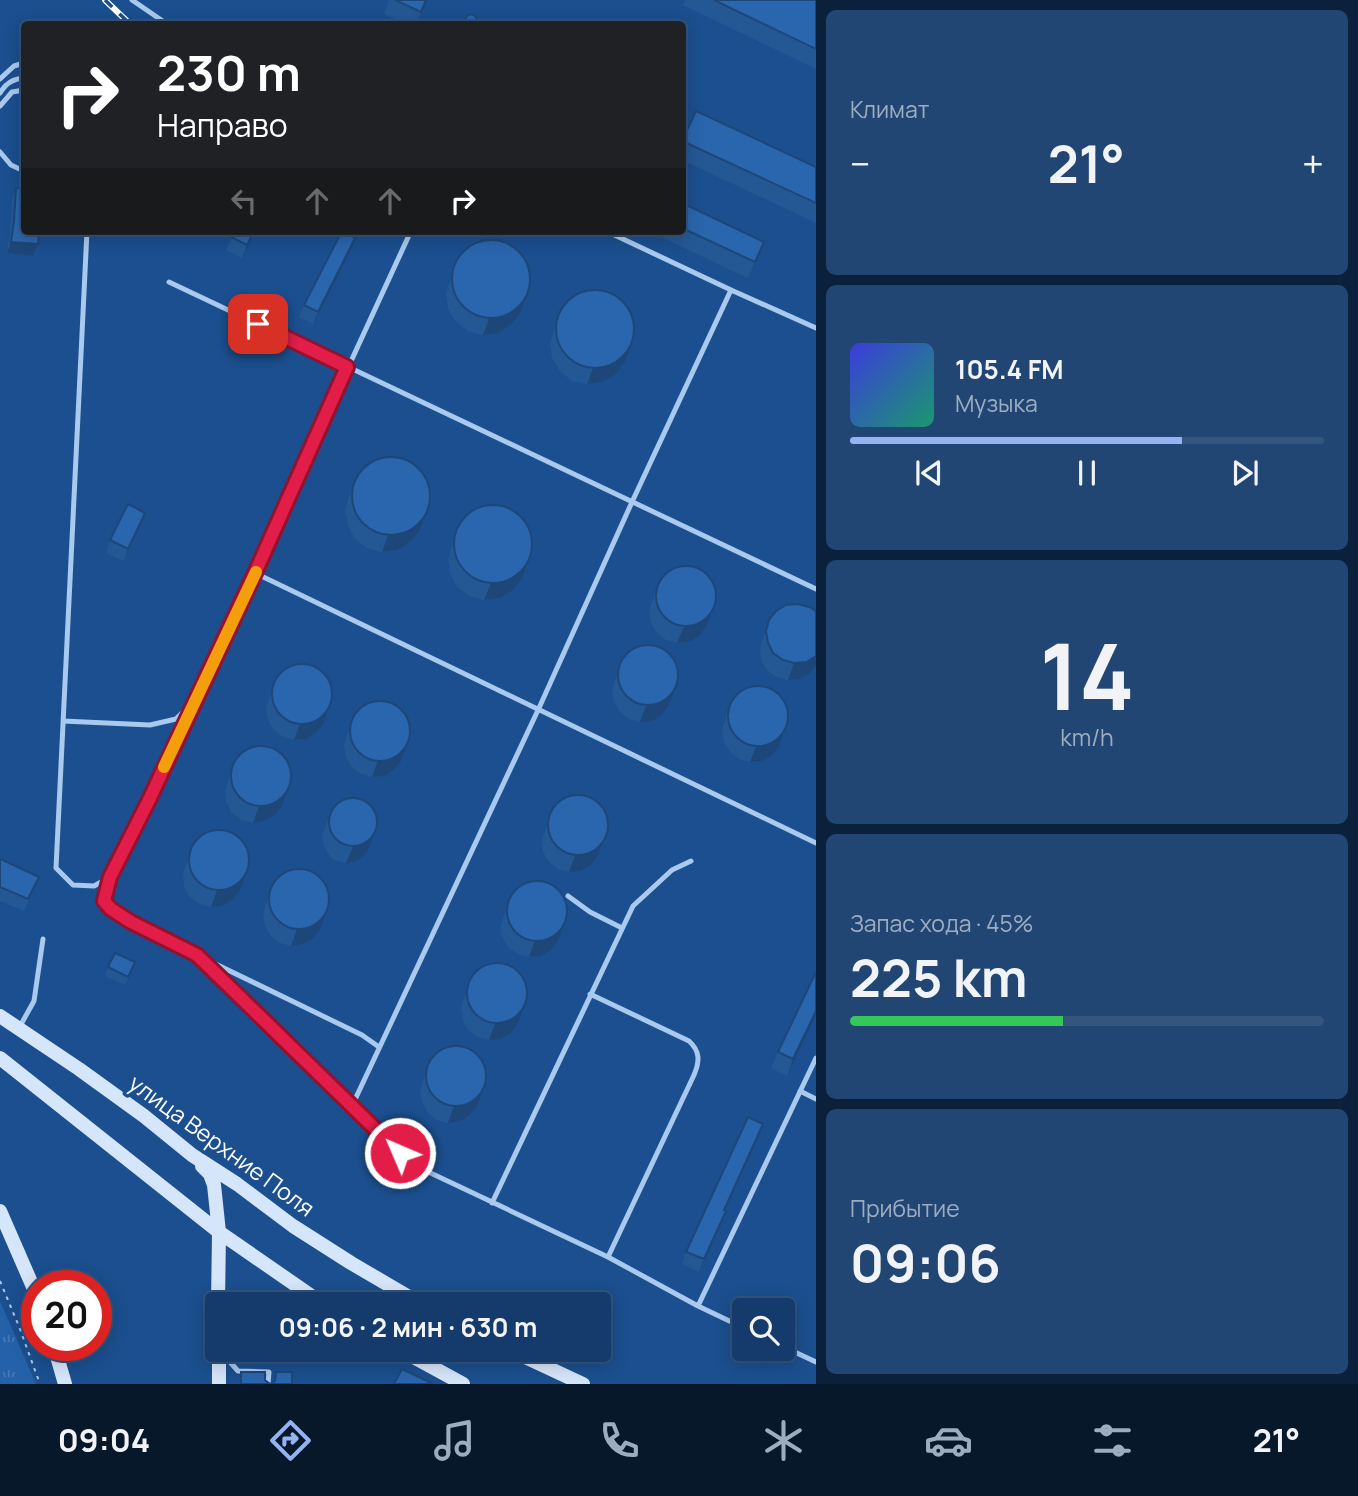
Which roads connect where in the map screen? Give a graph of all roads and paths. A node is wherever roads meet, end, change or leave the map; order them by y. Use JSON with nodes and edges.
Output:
{"nodes":[{"id":1,"x":132,"y":0,"type":"edge"},
{"id":2,"x":163,"y":21,"type":"edge"},
{"id":3,"x":21,"y":64,"type":"edge"},
{"id":4,"x":21,"y":78,"type":"edge"},
{"id":5,"x":0,"y":79,"type":"edge"},
{"id":6,"x":21,"y":90,"type":"edge"},
{"id":7,"x":0,"y":93,"type":"edge"},
{"id":8,"x":0,"y":106,"type":"edge"},
{"id":9,"x":0,"y":152,"type":"edge"},
{"id":10,"x":21,"y":169,"type":"edge"},
{"id":11,"x":87,"y":235,"type":"edge"},
{"id":12,"x":409,"y":235,"type":"edge"},
{"id":13,"x":614,"y":235,"type":"edge"},
{"id":14,"x":169,"y":282,"type":"dead end"},
{"id":15,"x":731,"y":290,"type":"junction"},
{"id":16,"x":816,"y":328,"type":"edge"},
{"id":17,"x":347,"y":367,"type":"junction"},
{"id":18,"x":632,"y":502,"type":"junction"},
{"id":19,"x":255,"y":573,"type":"junction"},
{"id":20,"x":816,"y":589,"type":"edge"},
{"id":21,"x":194,"y":702,"type":"junction"},
{"id":22,"x":539,"y":708,"type":"junction"},
{"id":23,"x":63,"y":721,"type":"junction"},
{"id":24,"x":816,"y":843,"type":"edge"},
{"id":25,"x":691,"y":861,"type":"dead end"},
{"id":26,"x":110,"y":877,"type":"junction"},
{"id":27,"x":568,"y":896,"type":"dead end"},
{"id":28,"x":622,"y":928,"type":"junction"},
{"id":29,"x":43,"y":939,"type":"dead end"},
{"id":30,"x":197,"y":955,"type":"junction"},
{"id":31,"x":590,"y":994,"type":"junction"},
{"id":32,"x":0,"y":1016,"type":"edge"},
{"id":33,"x":19,"y":1028,"type":"junction"},
{"id":34,"x":379,"y":1047,"type":"junction"},
{"id":35,"x":0,"y":1058,"type":"edge"},
{"id":36,"x":816,"y":1058,"type":"edge"},
{"id":37,"x":800,"y":1091,"type":"junction"},
{"id":38,"x":816,"y":1099,"type":"edge"},
{"id":39,"x":352,"y":1106,"type":"junction"},
{"id":40,"x":192,"y":1155,"type":"junction"},
{"id":41,"x":492,"y":1203,"type":"junction"},
{"id":42,"x":0,"y":1211,"type":"edge"},
{"id":43,"x":219,"y":1233,"type":"junction"},
{"id":44,"x":608,"y":1257,"type":"junction"},
{"id":45,"x":26,"y":1270,"type":"edge"},
{"id":46,"x":0,"y":1281,"type":"edge"},
{"id":47,"x":218,"y":1292,"type":"edge"},
{"id":48,"x":305,"y":1292,"type":"edge"},
{"id":49,"x":401,"y":1292,"type":"edge"},
{"id":50,"x":698,"y":1306,"type":"junction"},
{"id":51,"x":732,"y":1322,"type":"edge"},
{"id":52,"x":795,"y":1352,"type":"edge"},
{"id":53,"x":58,"y":1361,"type":"edge"},
{"id":54,"x":219,"y":1362,"type":"edge"},
{"id":55,"x":230,"y":1362,"type":"edge"},
{"id":56,"x":423,"y":1362,"type":"edge"},
{"id":57,"x":536,"y":1362,"type":"edge"},
{"id":58,"x":816,"y":1362,"type":"edge"},
{"id":59,"x":40,"y":1384,"type":"edge"},
{"id":60,"x":65,"y":1384,"type":"edge"},
{"id":61,"x":219,"y":1384,"type":"edge"},
{"id":62,"x":268,"y":1384,"type":"edge"},
{"id":63,"x":463,"y":1384,"type":"edge"},
{"id":64,"x":583,"y":1384,"type":"edge"}],
"edges":[{"from":1,"to":2,"type":"lane"},
{"from":3,"to":5,"type":"lane"},
{"from":4,"to":7,"type":"lane"},
{"from":6,"to":8,"type":"lane"},
{"from":9,"to":10,"type":"lane"},
{"from":11,"to":23,"type":"lane"},
{"from":12,"to":17,"type":"lane"},
{"from":13,"to":15,"type":"lane"},
{"from":14,"to":17,"type":"lane"},
{"from":15,"to":16,"type":"lane"},
{"from":15,"to":18,"type":"lane"},
{"from":17,"to":18,"type":"lane"},
{"from":17,"to":19,"type":"lane"},
{"from":18,"to":20,"type":"lane"},
{"from":18,"to":22,"type":"lane"},
{"from":19,"to":21,"type":"lane"},
{"from":19,"to":22,"type":"lane"},
{"from":21,"to":23,"type":"lane"},
{"from":21,"to":26,"type":"lane"},
{"from":22,"to":24,"type":"lane"},
{"from":22,"to":34,"type":"lane"},
{"from":23,"to":26,"type":"lane"},
{"from":25,"to":28,"type":"lane"},
{"from":26,"to":30,"type":"lane"},
{"from":27,"to":28,"type":"lane"},
{"from":28,"to":31,"type":"lane"},
{"from":29,"to":33,"type":"lane"},
{"from":30,"to":34,"type":"lane"},
{"from":30,"to":39,"type":"lane"},
{"from":31,"to":41,"type":"lane"},
{"from":31,"to":44,"type":"lane"},
{"from":32,"to":33,"type":"main road","name":"улица Верхние Поля"},
{"from":33,"to":40,"type":"main road","name":"улица Верхние Поля"},
{"from":34,"to":39,"type":"lane"},
{"from":35,"to":43,"type":"main road"},
{"from":36,"to":37,"type":"lane"},
{"from":37,"to":38,"type":"lane"},
{"from":37,"to":50,"type":"lane"},
{"from":39,"to":41,"type":"lane"},
{"from":40,"to":43,"type":"main road"},
{"from":40,"to":49,"type":"main road","name":"улица Верхние Поля"},
{"from":41,"to":44,"type":"lane"},
{"from":42,"to":45,"type":"main road"},
{"from":43,"to":47,"type":"main road"},
{"from":43,"to":48,"type":"main road"},
{"from":44,"to":50,"type":"lane"},
{"from":46,"to":59,"type":"path"},
{"from":50,"to":51,"type":"lane"},
{"from":52,"to":58,"type":"lane"},
{"from":53,"to":60,"type":"main road"},
{"from":54,"to":61,"type":"main road"},
{"from":55,"to":62,"type":"lane"},
{"from":56,"to":63,"type":"main road"},
{"from":57,"to":64,"type":"main road"}]}
